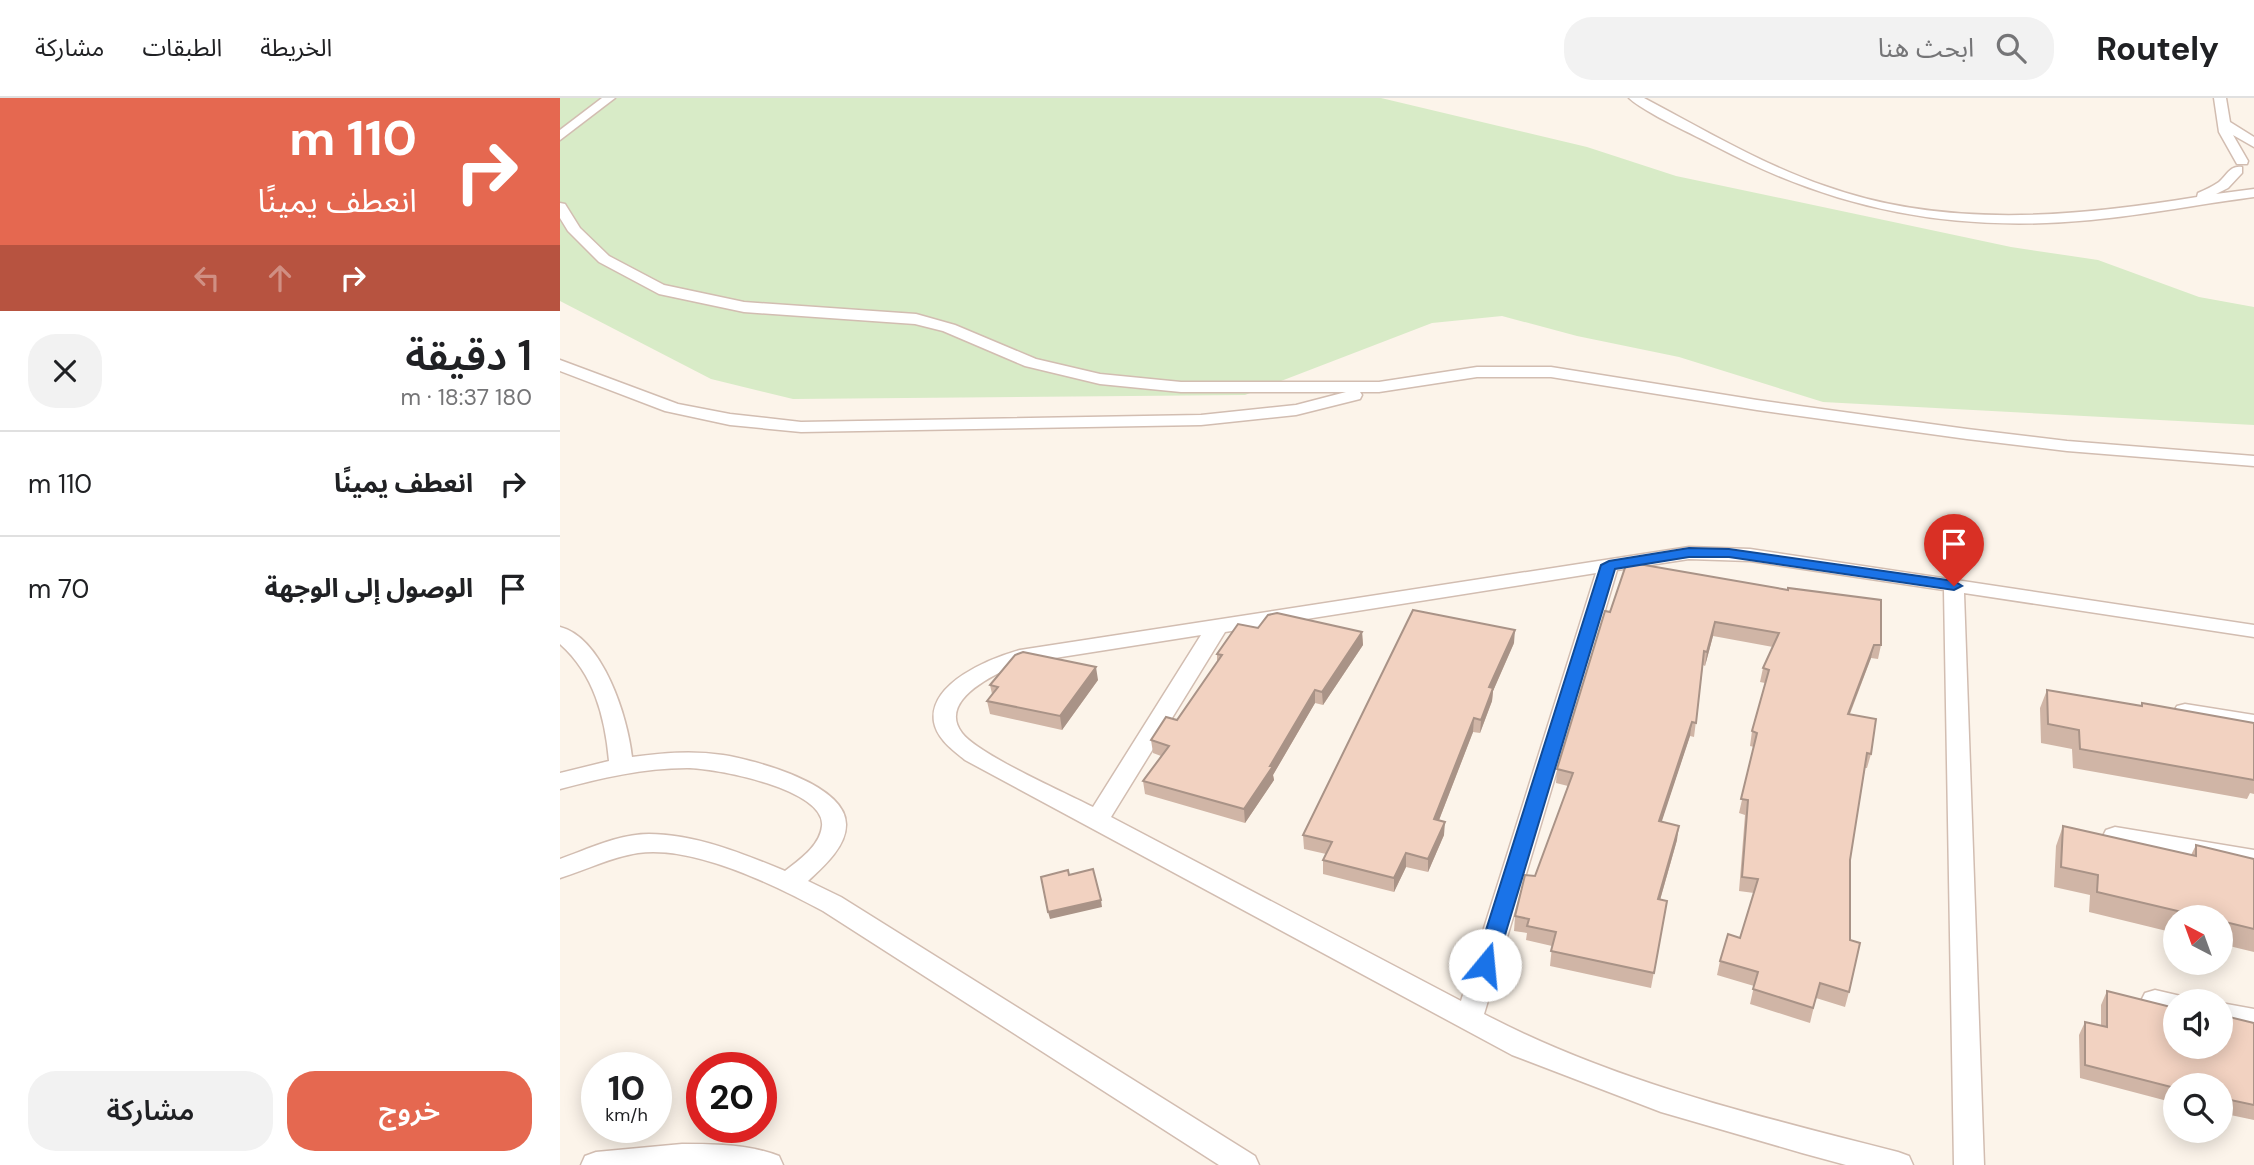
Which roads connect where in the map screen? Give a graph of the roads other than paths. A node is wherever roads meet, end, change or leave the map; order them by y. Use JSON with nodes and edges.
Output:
{"nodes":[{"id":1,"x":609,"y":98,"type":"edge"},
{"id":2,"x":1635,"y":98,"type":"edge"},
{"id":3,"x":2206,"y":98,"type":"edge"},
{"id":4,"x":2220,"y":102,"type":"edge"},
{"id":5,"x":2223,"y":123,"type":"junction"},
{"id":6,"x":560,"y":136,"type":"edge"},
{"id":7,"x":2254,"y":143,"type":"edge"},
{"id":8,"x":2244,"y":163,"type":"edge"},
{"id":9,"x":2254,"y":181,"type":"edge"},
{"id":10,"x":2254,"y":193,"type":"edge"},
{"id":11,"x":2181,"y":203,"type":"junction"},
{"id":12,"x":560,"y":207,"type":"edge"},
{"id":13,"x":560,"y":365,"type":"edge"},
{"id":14,"x":1379,"y":387,"type":"junction"},
{"id":15,"x":2254,"y":461,"type":"edge"},
{"id":16,"x":1609,"y":565,"type":"junction"},
{"id":17,"x":1954,"y":586,"type":"junction"},
{"id":18,"x":1217,"y":627,"type":"junction"},
{"id":19,"x":2254,"y":631,"type":"edge"},
{"id":20,"x":560,"y":633,"type":"edge"},
{"id":21,"x":2185,"y":711,"type":"edge"},
{"id":22,"x":2254,"y":722,"type":"edge"},
{"id":23,"x":621,"y":766,"type":"junction"},
{"id":24,"x":560,"y":781,"type":"edge"},
{"id":25,"x":1097,"y":820,"type":"junction"},
{"id":26,"x":2115,"y":836,"type":"edge"},
{"id":27,"x":2254,"y":859,"type":"edge"},
{"id":28,"x":560,"y":869,"type":"edge"},
{"id":29,"x":790,"y":882,"type":"junction"},
{"id":30,"x":2233,"y":1016,"type":"edge"},
{"id":31,"x":1469,"y":1019,"type":"junction"},
{"id":32,"x":2254,"y":1020,"type":"edge"},
{"id":33,"x":596,"y":1165,"type":"edge"},
{"id":34,"x":768,"y":1165,"type":"edge"},
{"id":35,"x":1244,"y":1165,"type":"edge"},
{"id":36,"x":1898,"y":1165,"type":"edge"},
{"id":37,"x":1969,"y":1165,"type":"edge"}],
"edges":[{"from":1,"to":6,"type":"lane"},
{"from":2,"to":11,"type":"lane"},
{"from":3,"to":4,"type":"lane"},
{"from":4,"to":5,"type":"lane"},
{"from":5,"to":7,"type":"lane"},
{"from":5,"to":8,"type":"lane"},
{"from":8,"to":9,"type":"lane"},
{"from":8,"to":11,"type":"lane"},
{"from":10,"to":11,"type":"lane"},
{"from":12,"to":14,"type":"lane"},
{"from":13,"to":14,"type":"lane"},
{"from":14,"to":15,"type":"lane"},
{"from":16,"to":17,"type":"lane"},
{"from":16,"to":18,"type":"lane"},
{"from":16,"to":31,"type":"lane"},
{"from":17,"to":19,"type":"lane"},
{"from":17,"to":37,"type":"lane"},
{"from":18,"to":25,"type":"lane"},
{"from":18,"to":25,"type":"lane"},
{"from":20,"to":23,"type":"lane"},
{"from":21,"to":22,"type":"lane"},
{"from":23,"to":24,"type":"lane"},
{"from":23,"to":29,"type":"lane"},
{"from":25,"to":31,"type":"lane"},
{"from":26,"to":27,"type":"lane"},
{"from":28,"to":29,"type":"lane"},
{"from":29,"to":35,"type":"lane"},
{"from":30,"to":32,"type":"lane"},
{"from":31,"to":36,"type":"lane"},
{"from":33,"to":34,"type":"lane"}]}
